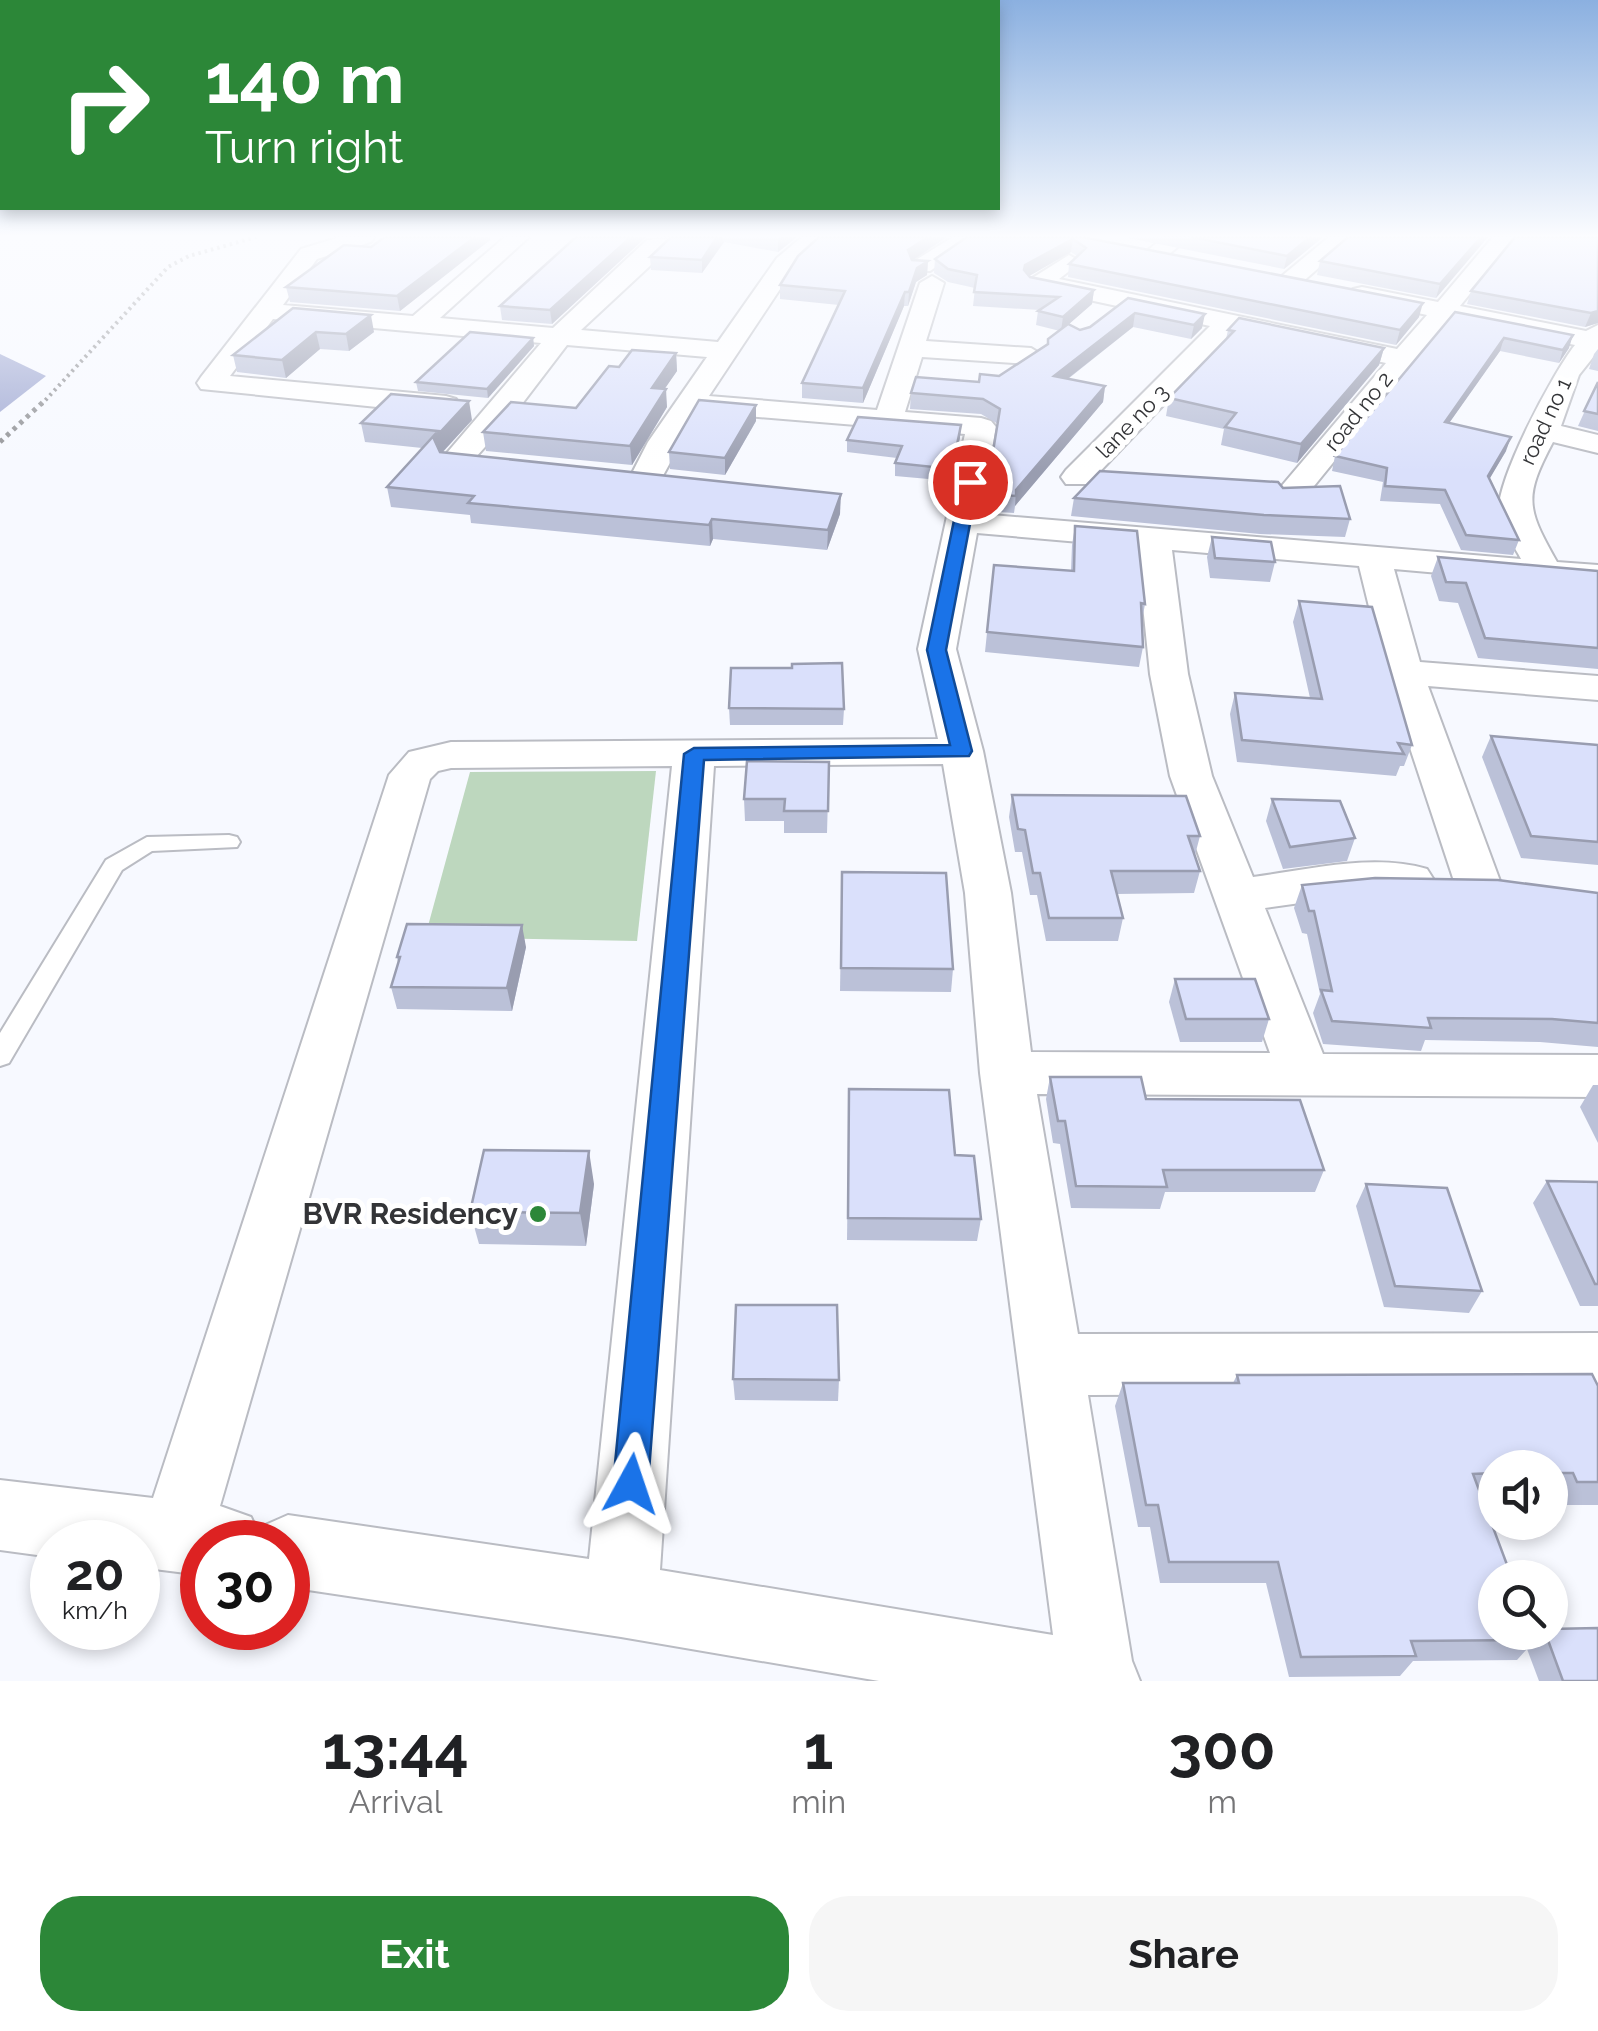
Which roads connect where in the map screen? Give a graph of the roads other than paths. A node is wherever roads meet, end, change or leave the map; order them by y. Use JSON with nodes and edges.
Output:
{"nodes":[{"id":1,"x":264,"y":315,"type":"edge"},
{"id":2,"x":324,"y":315,"type":"edge"},
{"id":3,"x":429,"y":315,"type":"edge"},
{"id":4,"x":581,"y":315,"type":"edge"},
{"id":5,"x":751,"y":315,"type":"edge"},
{"id":6,"x":917,"y":315,"type":"edge"},
{"id":7,"x":1099,"y":315,"type":"edge"},
{"id":8,"x":1195,"y":315,"type":"edge"},
{"id":9,"x":1437,"y":315,"type":"edge"},
{"id":10,"x":1473,"y":315,"type":"edge"},
{"id":11,"x":1091,"y":322,"type":"edge"},
{"id":12,"x":1228,"y":322,"type":"junction"},
{"id":13,"x":420,"y":323,"type":"junction"},
{"id":14,"x":561,"y":335,"type":"junction"},
{"id":15,"x":1597,"y":337,"type":"edge"},
{"id":16,"x":909,"y":348,"type":"junction"},
{"id":17,"x":728,"y":351,"type":"junction"},
{"id":18,"x":1031,"y":356,"type":"edge"},
{"id":19,"x":1402,"y":358,"type":"junction"},
{"id":20,"x":1566,"y":374,"type":"junction"},
{"id":21,"x":1598,"y":380,"type":"edge"},
{"id":22,"x":693,"y":404,"type":"junction"},
{"id":23,"x":502,"y":410,"type":"junction"},
{"id":24,"x":888,"y":420,"type":"junction"},
{"id":25,"x":1544,"y":432,"type":"junction"},
{"id":26,"x":1598,"y":444,"type":"edge"},
{"id":27,"x":493,"y":465,"type":"edge"},
{"id":28,"x":606,"y":477,"type":"edge"},
{"id":29,"x":1077,"y":478,"type":"dead end"},
{"id":30,"x":644,"y":481,"type":"junction"},
{"id":31,"x":681,"y":484,"type":"edge"},
{"id":32,"x":1290,"y":495,"type":"edge"},
{"id":33,"x":961,"y":522,"type":"junction"},
{"id":34,"x":1153,"y":536,"type":"junction"},
{"id":35,"x":1374,"y":558,"type":"junction"},
{"id":36,"x":1546,"y":571,"type":"junction"},
{"id":37,"x":1598,"y":576,"type":"edge"},
{"id":38,"x":1404,"y":672,"type":"junction"},
{"id":39,"x":1598,"y":688,"type":"edge"},
{"id":40,"x":962,"y":751,"type":"junction"},
{"id":41,"x":694,"y":754,"type":"junction"},
{"id":42,"x":229,"y":842,"type":"dead end"},
{"id":43,"x":1239,"y":895,"type":"junction"},
{"id":44,"x":0,"y":1056,"type":"edge"},
{"id":45,"x":1007,"y":1073,"type":"junction"},
{"id":46,"x":1304,"y":1074,"type":"junction"},
{"id":47,"x":1598,"y":1076,"type":"edge"},
{"id":48,"x":1049,"y":1364,"type":"junction"},
{"id":49,"x":1595,"y":1369,"type":"edge"},
{"id":50,"x":0,"y":1516,"type":"edge"},
{"id":51,"x":206,"y":1520,"type":"edge"},
{"id":52,"x":180,"y":1537,"type":"edge"},
{"id":53,"x":310,"y":1555,"type":"edge"},
{"id":54,"x":621,"y":1600,"type":"junction"},
{"id":55,"x":1100,"y":1680,"type":"edge"}],
"edges":[{"from":1,"to":23,"type":"street"},
{"from":2,"to":13,"type":"street"},
{"from":3,"to":13,"type":"street"},
{"from":4,"to":14,"type":"street"},
{"from":5,"to":17,"type":"street"},
{"from":6,"to":16,"type":"street"},
{"from":7,"to":11,"type":"street"},
{"from":8,"to":12,"type":"street"},
{"from":9,"to":19,"type":"street","name":"road no 2"},
{"from":10,"to":15,"type":"street"},
{"from":12,"to":19,"type":"street"},
{"from":12,"to":29,"type":"street","name":"lane no 3"},
{"from":13,"to":14,"type":"street"},
{"from":14,"to":17,"type":"street"},
{"from":14,"to":23,"type":"street"},
{"from":15,"to":20,"type":"street","name":"road no 1"},
{"from":16,"to":18,"type":"street"},
{"from":16,"to":24,"type":"street"},
{"from":17,"to":22,"type":"street"},
{"from":19,"to":32,"type":"street","name":"road no 2"},
{"from":20,"to":21,"type":"street"},
{"from":20,"to":25,"type":"street","name":"road no 1"},
{"from":22,"to":24,"type":"street"},
{"from":22,"to":30,"type":"street"},
{"from":23,"to":27,"type":"street"},
{"from":24,"to":33,"type":"street"},
{"from":25,"to":26,"type":"street"},
{"from":25,"to":36,"type":"street","name":"road no 1"},
{"from":28,"to":30,"type":"street"},
{"from":30,"to":31,"type":"street"},
{"from":33,"to":34,"type":"street"},
{"from":33,"to":40,"type":"street"},
{"from":34,"to":35,"type":"street"},
{"from":34,"to":43,"type":"street"},
{"from":35,"to":36,"type":"street"},
{"from":35,"to":38,"type":"street"},
{"from":36,"to":37,"type":"street"},
{"from":38,"to":39,"type":"street"},
{"from":38,"to":43,"type":"street"},
{"from":40,"to":41,"type":"street"},
{"from":40,"to":45,"type":"street"},
{"from":41,"to":51,"type":"street"},
{"from":41,"to":54,"type":"street"},
{"from":42,"to":44,"type":"lane"},
{"from":43,"to":46,"type":"street"},
{"from":45,"to":46,"type":"street"},
{"from":45,"to":48,"type":"street"},
{"from":46,"to":47,"type":"street"},
{"from":48,"to":49,"type":"street"},
{"from":48,"to":55,"type":"street"},
{"from":50,"to":52,"type":"street"},
{"from":53,"to":54,"type":"street"},
{"from":54,"to":55,"type":"street"}]}
